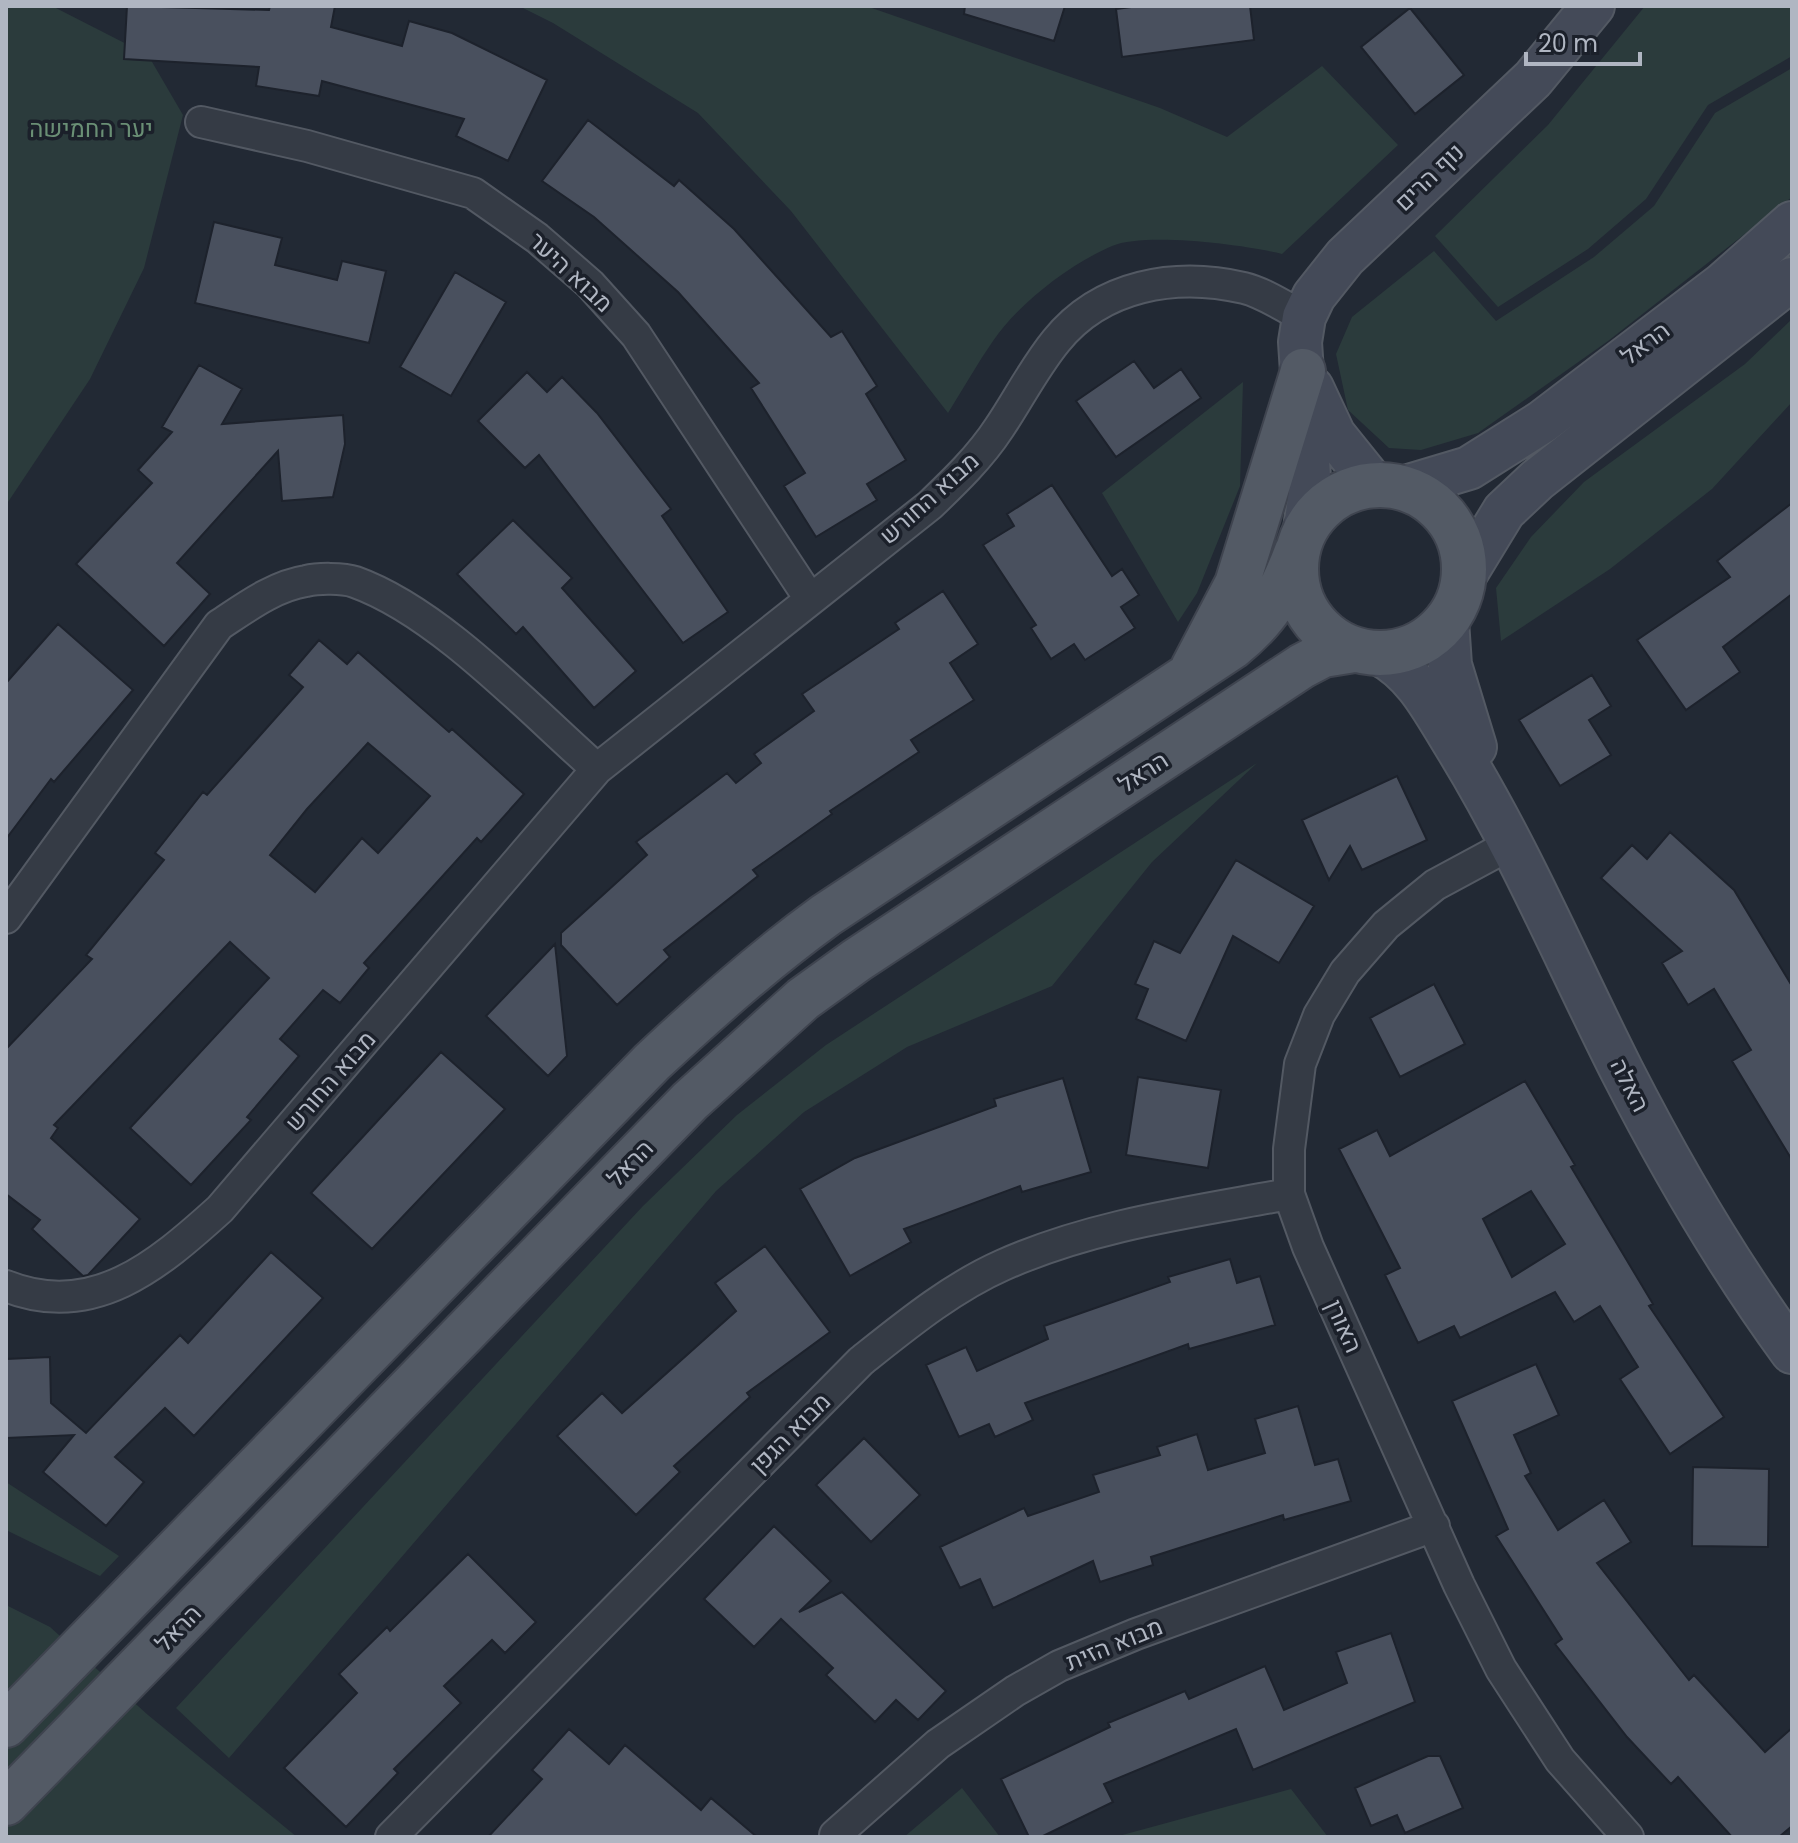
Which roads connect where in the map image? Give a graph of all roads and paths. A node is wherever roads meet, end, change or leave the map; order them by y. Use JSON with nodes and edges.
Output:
{"nodes":[{"id":1,"x":1593,"y":6,"type":"edge"},
{"id":2,"x":201,"y":122,"type":"dead end"},
{"id":3,"x":1792,"y":223,"type":"edge"},
{"id":4,"x":1792,"y":279,"type":"edge"},
{"id":5,"x":1304,"y":317,"type":"junction"},
{"id":6,"x":1303,"y":368,"type":"junction"},
{"id":7,"x":1388,"y":487,"type":"junction"},
{"id":8,"x":1301,"y":540,"type":"junction"},
{"id":9,"x":1465,"y":575,"type":"junction"},
{"id":10,"x":810,"y":599,"type":"junction"},
{"id":11,"x":1447,"y":621,"type":"junction"},
{"id":12,"x":1367,"y":652,"type":"junction"},
{"id":13,"x":1188,"y":676,"type":"junction"},
{"id":14,"x":597,"y":769,"type":"junction"},
{"id":15,"x":1492,"y":805,"type":"junction"},
{"id":16,"x":1511,"y":844,"type":"junction"},
{"id":17,"x":6,"y":918,"type":"edge"},
{"id":18,"x":1289,"y":1194,"type":"junction"},
{"id":19,"x":6,"y":1286,"type":"edge"},
{"id":20,"x":1792,"y":1352,"type":"edge"},
{"id":21,"x":1434,"y":1526,"type":"junction"},
{"id":22,"x":6,"y":1725,"type":"edge"},
{"id":23,"x":6,"y":1803,"type":"edge"},
{"id":24,"x":835,"y":1835,"type":"edge"},
{"id":25,"x":391,"y":1837,"type":"edge"},
{"id":26,"x":1628,"y":1837,"type":"edge"}],
"edges":[{"from":1,"to":5,"type":"street","name":"נוף הרים"},
{"from":2,"to":10,"type":"street","name":"מבוא היער"},
{"from":3,"to":7,"type":"street","name":"הראל"},
{"from":4,"to":9,"type":"street","name":"הראל"},
{"from":5,"to":6,"type":"street","name":"נוף הרים"},
{"from":5,"to":10,"type":"street","name":"מבוא החורש"},
{"from":6,"to":7,"type":"street","name":"נוף הרים"},
{"from":6,"to":8,"type":"street","name":"נוף הרים"},
{"from":6,"to":13,"type":"main road"},
{"from":7,"to":8,"type":"main road"},
{"from":7,"to":9,"type":"main road"},
{"from":8,"to":12,"type":"main road"},
{"from":8,"to":13,"type":"main road"},
{"from":9,"to":11,"type":"main road"},
{"from":10,"to":14,"type":"street","name":"מבוא החורש"},
{"from":11,"to":12,"type":"main road"},
{"from":11,"to":15,"type":"street","name":"האלה"},
{"from":12,"to":15,"type":"street","name":"האלה"},
{"from":12,"to":23,"type":"main road","name":"הראל"},
{"from":13,"to":22,"type":"main road"},
{"from":14,"to":17,"type":"street"},
{"from":14,"to":19,"type":"street","name":"מבוא החורש"},
{"from":15,"to":16,"type":"street","name":"האלה"},
{"from":16,"to":18,"type":"street","name":"האורן"},
{"from":16,"to":20,"type":"street","name":"האלה"},
{"from":18,"to":21,"type":"street","name":"האורן"},
{"from":18,"to":25,"type":"street","name":"מבוא הגפן"},
{"from":21,"to":24,"type":"street","name":"מבוא הזית"},
{"from":21,"to":26,"type":"street","name":"האורן"}]}
